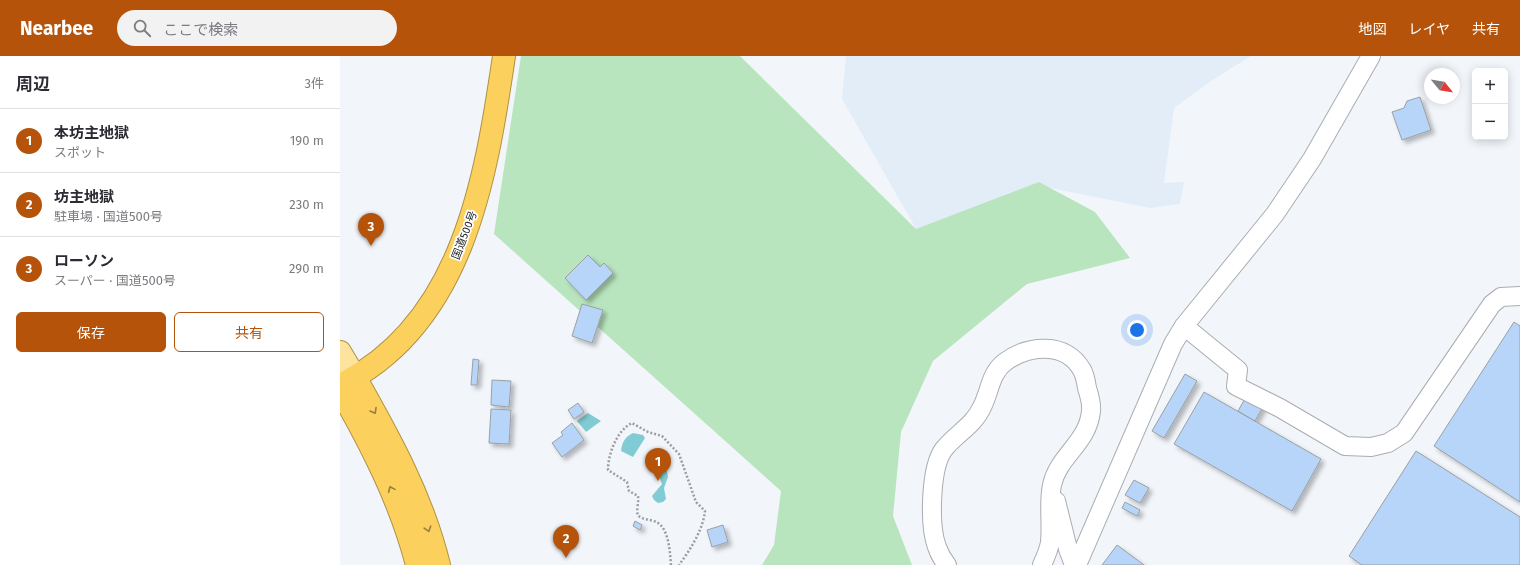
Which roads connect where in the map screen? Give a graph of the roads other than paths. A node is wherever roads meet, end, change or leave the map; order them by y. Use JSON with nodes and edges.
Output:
{"nodes":[{"id":1,"x":504,"y":56,"type":"edge"},
{"id":2,"x":1371,"y":56,"type":"edge"},
{"id":3,"x":1520,"y":296,"type":"edge"},
{"id":4,"x":1184,"y":326,"type":"junction"},
{"id":5,"x":340,"y":352,"type":"edge"},
{"id":6,"x":345,"y":384,"type":"edge"},
{"id":7,"x":1052,"y":485,"type":"junction"},
{"id":8,"x":417,"y":565,"type":"edge"},
{"id":9,"x":439,"y":565,"type":"edge"},
{"id":10,"x":947,"y":565,"type":"edge"},
{"id":11,"x":1042,"y":565,"type":"edge"},
{"id":12,"x":1075,"y":565,"type":"edge"}],
"edges":[{"from":1,"to":6,"type":"highway","name":"国道500号"},
{"from":2,"to":4,"type":"street"},
{"from":3,"to":4,"type":"street"},
{"from":4,"to":12,"type":"street"},
{"from":5,"to":6,"type":"main road"},
{"from":8,"to":6,"type":"highway","one_way":true},
{"from":6,"to":9,"type":"highway","one_way":true},
{"from":7,"to":10,"type":"street"},
{"from":7,"to":11,"type":"street"},
{"from":7,"to":12,"type":"street"}]}
